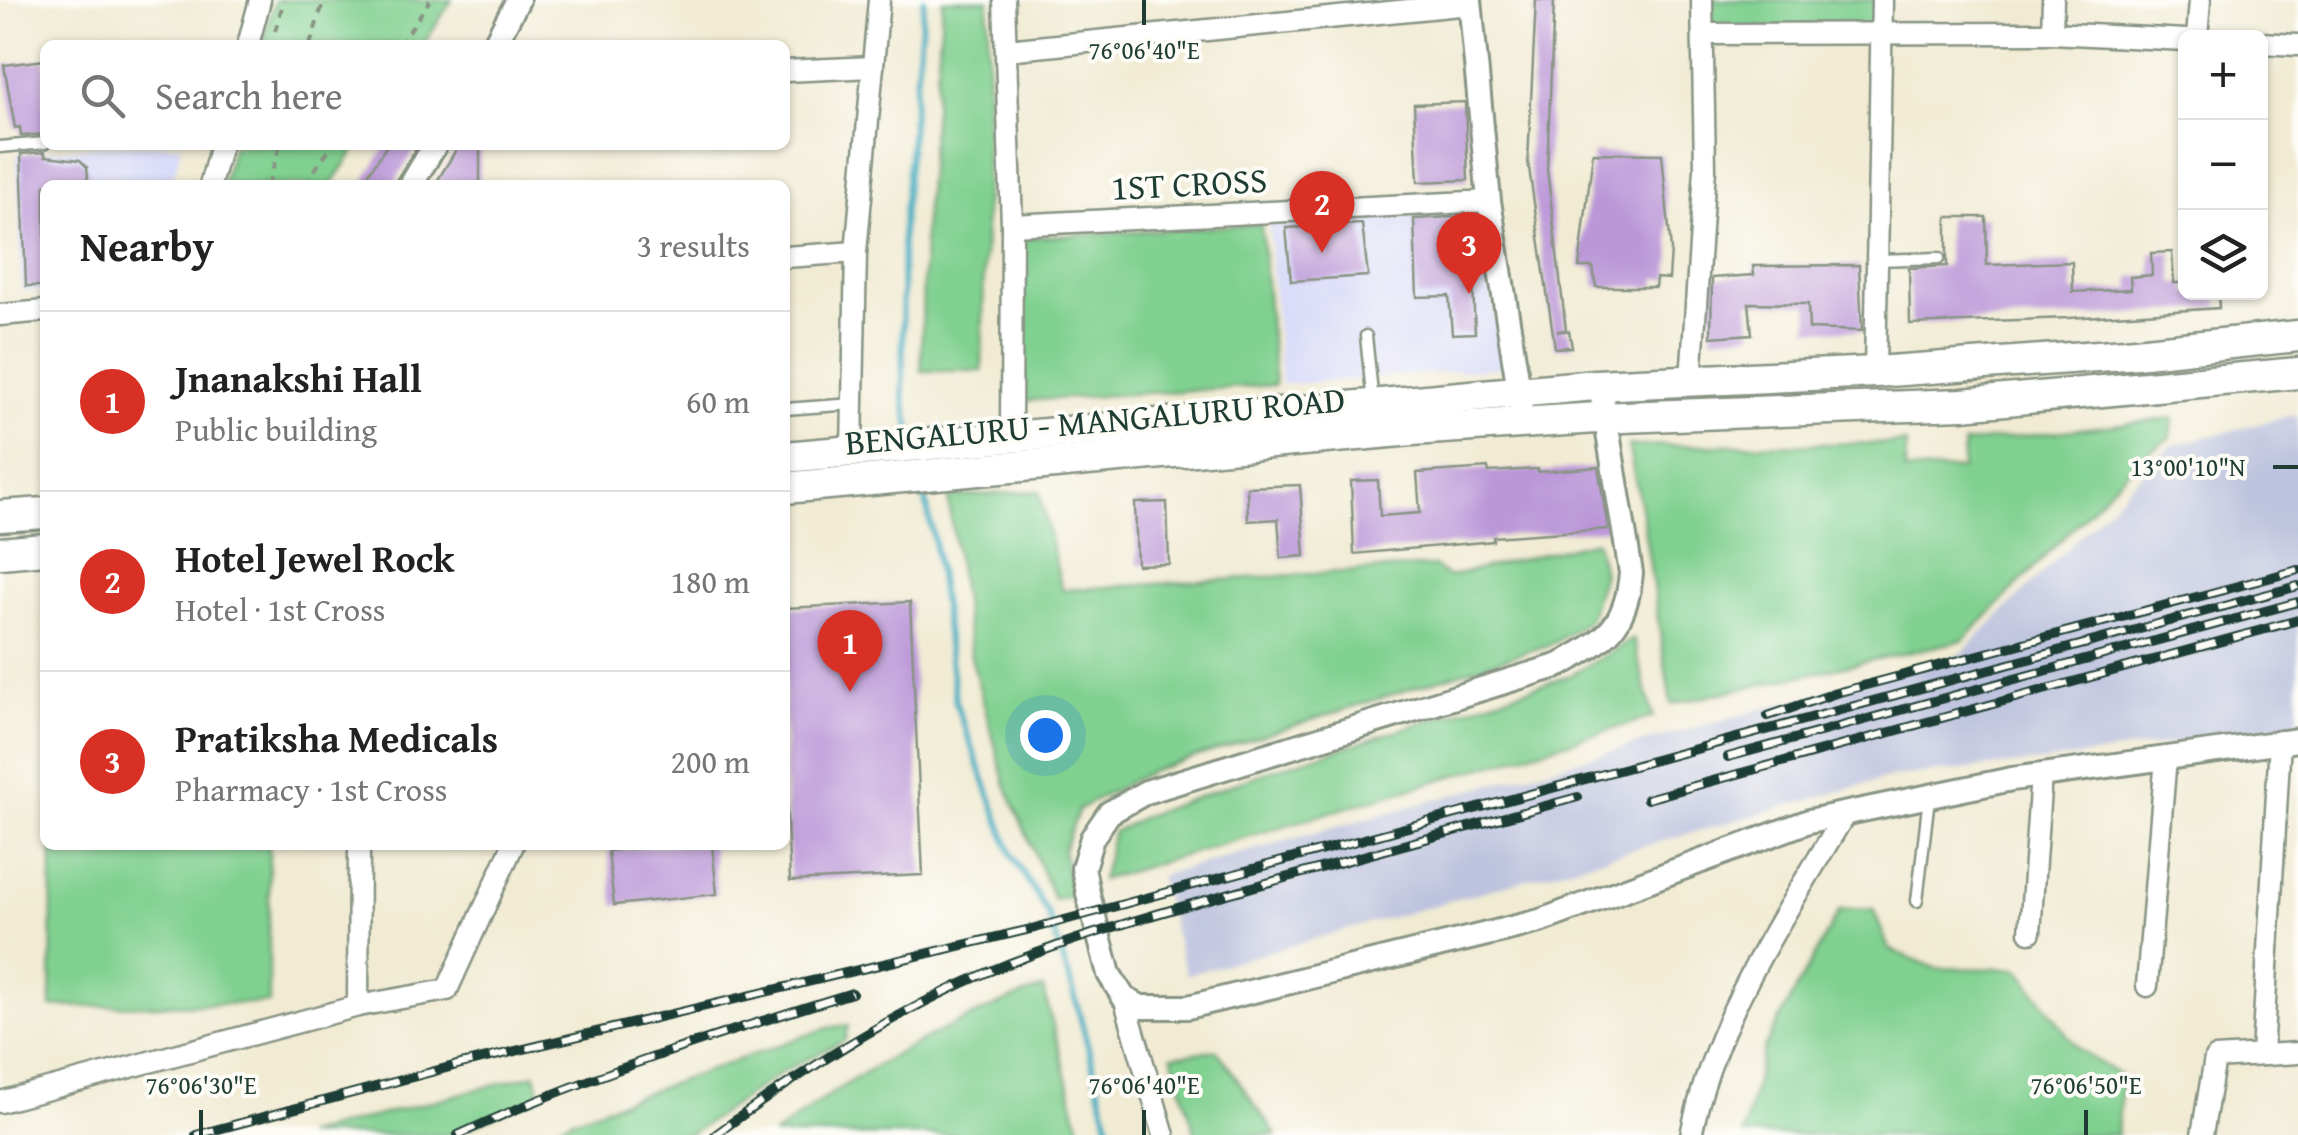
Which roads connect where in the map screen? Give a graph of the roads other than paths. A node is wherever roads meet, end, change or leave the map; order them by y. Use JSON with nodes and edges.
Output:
{"nodes":[{"id":1,"x":260,"y":0,"type":"edge"},
{"id":2,"x":518,"y":0,"type":"edge"},
{"id":3,"x":880,"y":0,"type":"edge"},
{"id":4,"x":1004,"y":0,"type":"edge"},
{"id":5,"x":1702,"y":0,"type":"edge"},
{"id":6,"x":1882,"y":0,"type":"edge"},
{"id":7,"x":2053,"y":0,"type":"edge"},
{"id":8,"x":2200,"y":0,"type":"edge"},
{"id":9,"x":1470,"y":2,"type":"edge"},
{"id":10,"x":2198,"y":30,"type":"edge"},
{"id":11,"x":1882,"y":33,"type":"junction"},
{"id":12,"x":2052,"y":33,"type":"junction"},
{"id":13,"x":1703,"y":34,"type":"junction"},
{"id":14,"x":249,"y":40,"type":"edge"},
{"id":15,"x":497,"y":40,"type":"edge"},
{"id":16,"x":2178,"y":40,"type":"edge"},
{"id":17,"x":2268,"y":44,"type":"edge"},
{"id":18,"x":2298,"y":45,"type":"edge"},
{"id":19,"x":1006,"y":50,"type":"junction"},
{"id":20,"x":874,"y":67,"type":"junction"},
{"id":21,"x":790,"y":71,"type":"edge"},
{"id":22,"x":40,"y":143,"type":"edge"},
{"id":23,"x":0,"y":147,"type":"edge"},
{"id":24,"x":220,"y":150,"type":"edge"},
{"id":25,"x":432,"y":150,"type":"edge"},
{"id":26,"x":212,"y":180,"type":"edge"},
{"id":27,"x":414,"y":180,"type":"edge"},
{"id":28,"x":1489,"y":201,"type":"junction"},
{"id":29,"x":1012,"y":226,"type":"junction"},
{"id":30,"x":856,"y":252,"type":"junction"},
{"id":31,"x":790,"y":257,"type":"edge"},
{"id":32,"x":1939,"y":258,"type":"dead end"},
{"id":33,"x":1877,"y":260,"type":"junction"},
{"id":34,"x":40,"y":311,"type":"edge"},
{"id":35,"x":0,"y":315,"type":"edge"},
{"id":36,"x":1366,"y":336,"type":"dead end"},
{"id":37,"x":2298,"y":336,"type":"edge"},
{"id":38,"x":1875,"y":372,"type":"junction"},
{"id":39,"x":2298,"y":372,"type":"edge"},
{"id":40,"x":1691,"y":380,"type":"junction"},
{"id":41,"x":1600,"y":385,"type":"junction"},
{"id":42,"x":853,"y":404,"type":"junction"},
{"id":43,"x":1373,"y":404,"type":"junction"},
{"id":44,"x":1522,"y":407,"type":"junction"},
{"id":45,"x":1875,"y":408,"type":"junction"},
{"id":46,"x":790,"y":409,"type":"edge"},
{"id":47,"x":1605,"y":417,"type":"junction"},
{"id":48,"x":1011,"y":435,"type":"junction"},
{"id":49,"x":971,"y":455,"type":"junction"},
{"id":50,"x":790,"y":458,"type":"edge"},
{"id":51,"x":865,"y":465,"type":"junction"},
{"id":52,"x":790,"y":487,"type":"edge"},
{"id":53,"x":40,"y":512,"type":"edge"},
{"id":54,"x":0,"y":516,"type":"edge"},
{"id":55,"x":40,"y":549,"type":"edge"},
{"id":56,"x":0,"y":553,"type":"edge"},
{"id":57,"x":2289,"y":741,"type":"edge"},
{"id":58,"x":2166,"y":757,"type":"junction"},
{"id":59,"x":2040,"y":775,"type":"junction"},
{"id":60,"x":1930,"y":796,"type":"junction"},
{"id":61,"x":1846,"y":814,"type":"junction"},
{"id":62,"x":359,"y":850,"type":"edge"},
{"id":63,"x":511,"y":850,"type":"edge"},
{"id":64,"x":1917,"y":901,"type":"dead end"},
{"id":65,"x":2030,"y":932,"type":"dead end"},
{"id":66,"x":2147,"y":986,"type":"dead end"},
{"id":67,"x":1124,"y":998,"type":"junction"},
{"id":68,"x":358,"y":1006,"type":"junction"},
{"id":69,"x":2298,"y":1053,"type":"edge"},
{"id":70,"x":2262,"y":1055,"type":"junction"},
{"id":71,"x":0,"y":1102,"type":"edge"},
{"id":72,"x":1164,"y":1135,"type":"edge"},
{"id":73,"x":1691,"y":1135,"type":"edge"},
{"id":74,"x":2202,"y":1135,"type":"edge"}],
"edges":[{"from":1,"to":14,"type":"street"},
{"from":2,"to":15,"type":"street"},
{"from":3,"to":20,"type":"street"},
{"from":4,"to":19,"type":"street"},
{"from":5,"to":13,"type":"street"},
{"from":6,"to":11,"type":"street"},
{"from":7,"to":12,"type":"street"},
{"from":8,"to":10,"type":"street"},
{"from":9,"to":19,"type":"street"},
{"from":9,"to":28,"type":"street"},
{"from":11,"to":12,"type":"street"},
{"from":11,"to":13,"type":"street"},
{"from":11,"to":33,"type":"street"},
{"from":12,"to":16,"type":"street"},
{"from":13,"to":40,"type":"street"},
{"from":17,"to":18,"type":"street"},
{"from":19,"to":29,"type":"street"},
{"from":20,"to":21,"type":"street"},
{"from":20,"to":30,"type":"street"},
{"from":22,"to":23,"type":"lane"},
{"from":24,"to":26,"type":"street"},
{"from":25,"to":27,"type":"street"},
{"from":28,"to":29,"type":"street","name":"1ST CROSS"},
{"from":28,"to":44,"type":"street"},
{"from":29,"to":48,"type":"street"},
{"from":30,"to":31,"type":"street"},
{"from":30,"to":42,"type":"street"},
{"from":32,"to":33,"type":"lane"},
{"from":33,"to":38,"type":"street"},
{"from":34,"to":35,"type":"street"},
{"from":36,"to":43,"type":"lane"},
{"from":37,"to":38,"type":"main road"},
{"from":38,"to":40,"type":"main road"},
{"from":38,"to":45,"type":"main road"},
{"from":39,"to":45,"type":"main road"},
{"from":40,"to":41,"type":"main road"},
{"from":41,"to":44,"type":"main road"},
{"from":41,"to":47,"type":"street"},
{"from":42,"to":46,"type":"lane"},
{"from":42,"to":51,"type":"street"},
{"from":43,"to":44,"type":"main road","name":"BENGALURU - MANGALURU ROAD"},
{"from":43,"to":48,"type":"main road","name":"BENGALURU - MANGALURU ROAD"},
{"from":44,"to":47,"type":"main road"},
{"from":44,"to":49,"type":"main road","name":"BENGALURU - MANGALURU ROAD"},
{"from":45,"to":47,"type":"main road"},
{"from":47,"to":67,"type":"street"},
{"from":48,"to":49,"type":"main road","name":"BENGALURU - MANGALURU ROAD"},
{"from":49,"to":51,"type":"main road"},
{"from":50,"to":51,"type":"main road","name":"BENGALURU - MANGALURU ROAD"},
{"from":51,"to":52,"type":"main road","name":"BENGALURU - MANGALURU ROAD"},
{"from":53,"to":54,"type":"main road"},
{"from":55,"to":56,"type":"main road"},
{"from":57,"to":58,"type":"street"},
{"from":57,"to":70,"type":"street"},
{"from":58,"to":59,"type":"street"},
{"from":58,"to":66,"type":"street"},
{"from":59,"to":60,"type":"street"},
{"from":59,"to":65,"type":"street"},
{"from":60,"to":61,"type":"street"},
{"from":60,"to":64,"type":"lane"},
{"from":61,"to":67,"type":"street"},
{"from":61,"to":73,"type":"street"},
{"from":62,"to":68,"type":"street"},
{"from":63,"to":68,"type":"street"},
{"from":67,"to":72,"type":"street"},
{"from":68,"to":71,"type":"street"},
{"from":69,"to":70,"type":"street"},
{"from":70,"to":74,"type":"street"}]}
